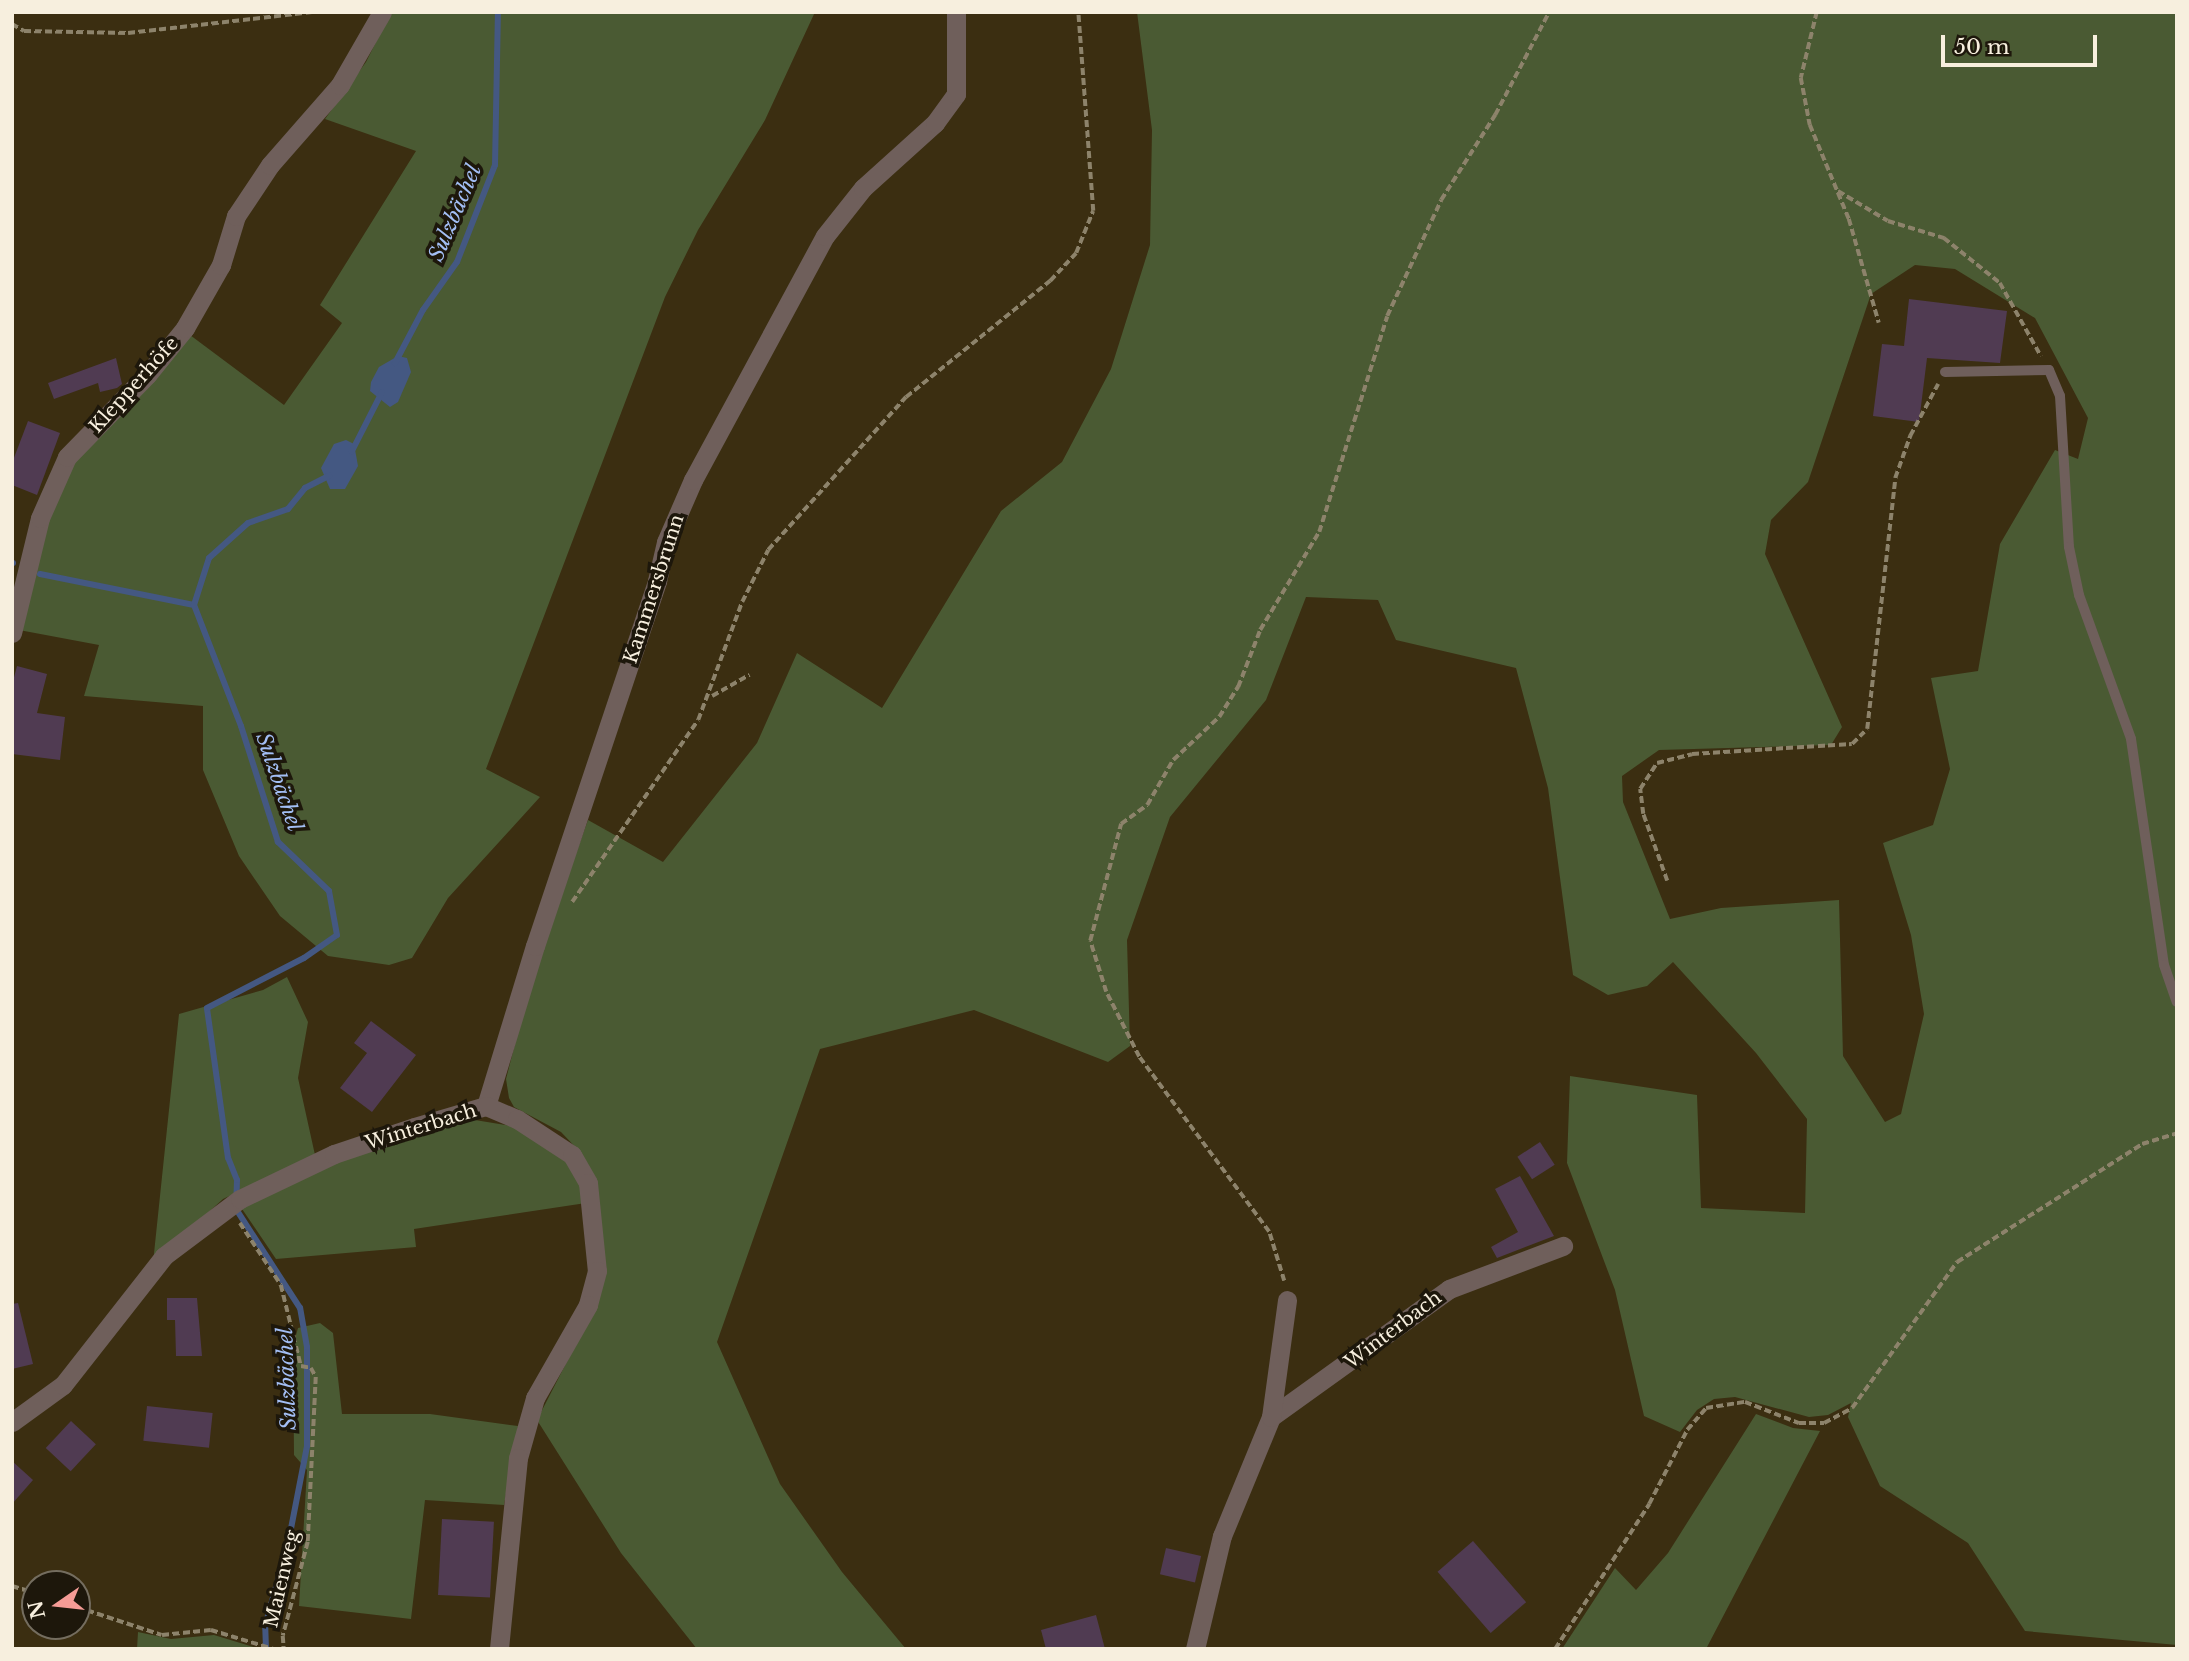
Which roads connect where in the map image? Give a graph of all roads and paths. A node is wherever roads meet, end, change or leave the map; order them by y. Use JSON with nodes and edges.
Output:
{"nodes":[{"id":1,"x":312,"y":12,"type":"edge"},
{"id":2,"x":382,"y":12,"type":"edge"},
{"id":3,"x":956,"y":12,"type":"edge"},
{"id":4,"x":1078,"y":12,"type":"edge"},
{"id":5,"x":1549,"y":12,"type":"edge"},
{"id":6,"x":1817,"y":12,"type":"edge"},
{"id":7,"x":12,"y":24,"type":"edge"},
{"id":8,"x":1837,"y":190,"type":"junction"},
{"id":9,"x":1879,"y":323,"type":"dead end"},
{"id":10,"x":2049,"y":370,"type":"junction"},
{"id":11,"x":1945,"y":372,"type":"joint"},
{"id":12,"x":12,"y":633,"type":"edge"},
{"id":13,"x":749,"y":675,"type":"dead end"},
{"id":14,"x":710,"y":697,"type":"junction"},
{"id":15,"x":1667,"y":881,"type":"dead end"},
{"id":16,"x":566,"y":912,"type":"dead end"},
{"id":17,"x":2177,"y":1002,"type":"edge"},
{"id":18,"x":486,"y":1106,"type":"junction"},
{"id":19,"x":2177,"y":1133,"type":"edge"},
{"id":20,"x":233,"y":1204,"type":"junction"},
{"id":21,"x":1563,"y":1246,"type":"dead end"},
{"id":22,"x":1287,"y":1300,"type":"joint"},
{"id":23,"x":1270,"y":1417,"type":"junction"},
{"id":24,"x":12,"y":1422,"type":"edge"},
{"id":25,"x":91,"y":1611,"type":"edge"},
{"id":26,"x":272,"y":1648,"type":"edge"},
{"id":27,"x":284,"y":1649,"type":"edge"},
{"id":28,"x":499,"y":1649,"type":"edge"},
{"id":29,"x":1195,"y":1649,"type":"edge"},
{"id":30,"x":1555,"y":1649,"type":"edge"}],
"edges":[{"from":1,"to":7,"type":"path"},
{"from":2,"to":12,"type":"street","name":"Klepperhöfe"},
{"from":3,"to":18,"type":"street","name":"Kammersbrunn"},
{"from":4,"to":14,"type":"path"},
{"from":5,"to":22,"type":"path"},
{"from":6,"to":8,"type":"path"},
{"from":8,"to":9,"type":"path"},
{"from":8,"to":10,"type":"path"},
{"from":10,"to":11,"type":"lane"},
{"from":10,"to":17,"type":"lane"},
{"from":11,"to":15,"type":"path"},
{"from":13,"to":14,"type":"path"},
{"from":14,"to":16,"type":"path"},
{"from":18,"to":20,"type":"street","name":"Winterbach"},
{"from":18,"to":28,"type":"street","name":"Winterbach"},
{"from":19,"to":30,"type":"path"},
{"from":20,"to":24,"type":"street","name":"Winterbach"},
{"from":20,"to":27,"type":"path","name":"Maienweg"},
{"from":21,"to":23,"type":"street","name":"Winterbach"},
{"from":22,"to":23,"type":"street"},
{"from":23,"to":29,"type":"street"},
{"from":25,"to":26,"type":"path","name":"Maienweg"}]}
